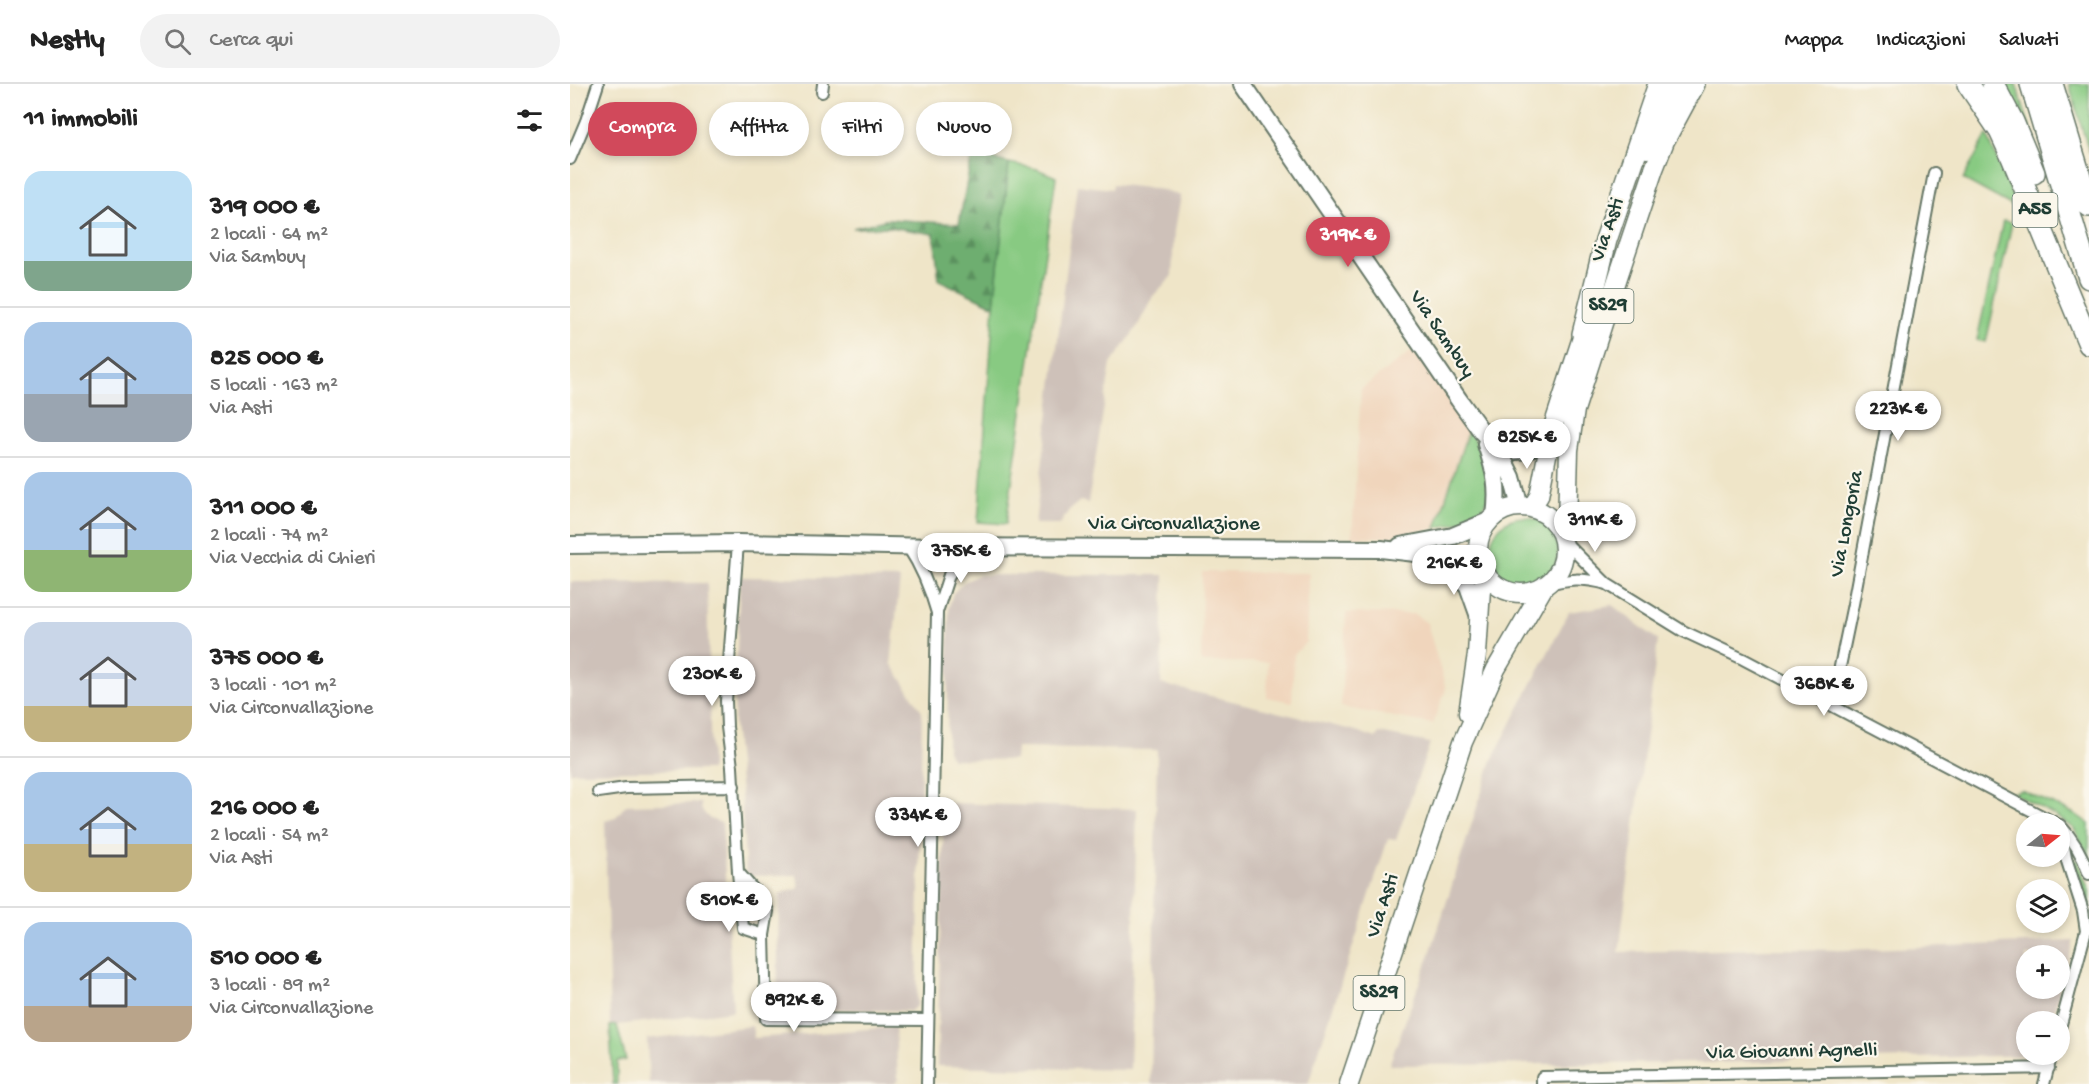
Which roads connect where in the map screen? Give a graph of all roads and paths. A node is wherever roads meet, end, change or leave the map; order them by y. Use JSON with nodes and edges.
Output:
{"nodes":[{"id":1,"x":598,"y":84,"type":"edge"},
{"id":2,"x":1243,"y":84,"type":"edge"},
{"id":3,"x":1659,"y":84,"type":"edge"},
{"id":4,"x":1675,"y":84,"type":"edge"},
{"id":5,"x":1692,"y":84,"type":"edge"},
{"id":6,"x":1968,"y":84,"type":"edge"},
{"id":7,"x":1993,"y":84,"type":"edge"},
{"id":8,"x":2031,"y":84,"type":"edge"},
{"id":9,"x":2052,"y":84,"type":"edge"},
{"id":10,"x":1666,"y":135,"type":"joint"},
{"id":11,"x":570,"y":159,"type":"edge"},
{"id":12,"x":1934,"y":172,"type":"dead end"},
{"id":13,"x":2089,"y":206,"type":"edge"},
{"id":14,"x":2089,"y":278,"type":"edge"},
{"id":15,"x":1583,"y":334,"type":"junction"},
{"id":16,"x":2089,"y":343,"type":"edge"},
{"id":17,"x":1552,"y":430,"type":"junction"},
{"id":18,"x":1482,"y":432,"type":"junction"},
{"id":19,"x":1497,"y":449,"type":"junction"},
{"id":20,"x":1526,"y":507,"type":"junction"},
{"id":21,"x":1492,"y":519,"type":"junction"},
{"id":22,"x":1563,"y":538,"type":"junction"},
{"id":23,"x":738,"y":543,"type":"junction"},
{"id":24,"x":570,"y":545,"type":"edge"},
{"id":25,"x":908,"y":547,"type":"junction"},
{"id":26,"x":967,"y":547,"type":"junction"},
{"id":27,"x":1381,"y":549,"type":"junction"},
{"id":28,"x":1444,"y":560,"type":"junction"},
{"id":29,"x":1486,"y":573,"type":"junction"},
{"id":30,"x":1607,"y":584,"type":"junction"},
{"id":31,"x":1545,"y":585,"type":"junction"},
{"id":32,"x":937,"y":613,"type":"junction"},
{"id":33,"x":1480,"y":621,"type":"junction"},
{"id":34,"x":1832,"y":705,"type":"junction"},
{"id":35,"x":1463,"y":742,"type":"junction"},
{"id":36,"x":734,"y":786,"type":"junction"},
{"id":37,"x":598,"y":792,"type":"dead end"},
{"id":38,"x":2036,"y":813,"type":"edge"},
{"id":39,"x":2070,"y":837,"type":"edge"},
{"id":40,"x":2069,"y":867,"type":"edge"},
{"id":41,"x":738,"y":872,"type":"junction"},
{"id":42,"x":2089,"y":874,"type":"edge"},
{"id":43,"x":754,"y":892,"type":"junction"},
{"id":44,"x":741,"y":910,"type":"junction"},
{"id":45,"x":764,"y":935,"type":"junction"},
{"id":46,"x":2065,"y":1011,"type":"edge"},
{"id":47,"x":928,"y":1020,"type":"junction"},
{"id":48,"x":2050,"y":1065,"type":"edge"},
{"id":49,"x":2049,"y":1068,"type":"junction"},
{"id":50,"x":927,"y":1084,"type":"edge"},
{"id":51,"x":1348,"y":1084,"type":"edge"},
{"id":52,"x":1542,"y":1084,"type":"edge"},
{"id":53,"x":2044,"y":1084,"type":"edge"}],
"edges":[{"from":1,"to":11,"type":"street"},
{"from":2,"to":18,"type":"main road","name":"Via Sambuy"},
{"from":3,"to":15,"type":"highway"},
{"from":4,"to":15,"type":"main road","name":"Via Asti","number":"SS29"},
{"from":5,"to":10,"type":"highway"},
{"from":6,"to":16,"type":"highway","number":"A55"},
{"from":7,"to":16,"type":"highway","number":"A55"},
{"from":8,"to":14,"type":"highway"},
{"from":9,"to":13,"type":"highway"},
{"from":10,"to":22,"type":"main road","name":"Via Asti","number":"SS29"},
{"from":12,"to":34,"type":"street","name":"Via Longoria"},
{"from":15,"to":17,"type":"main road","name":"Via Asti","number":"SS29"},
{"from":17,"to":19,"type":"main road"},
{"from":17,"to":20,"type":"main road","name":"Via Asti","number":"SS29"},
{"from":18,"to":19,"type":"main road","name":"Via Sambuy"},
{"from":18,"to":21,"type":"main road","name":"Via Sambuy"},
{"from":19,"to":20,"type":"main road","name":"Via Sambuy"},
{"from":20,"to":21,"type":"main road"},
{"from":20,"to":22,"type":"main road"},
{"from":21,"to":27,"type":"main road","name":"Via Circonvallazione"},
{"from":21,"to":29,"type":"main road"},
{"from":22,"to":30,"type":"street"},
{"from":22,"to":31,"type":"main road"},
{"from":23,"to":24,"type":"main road","name":"Via Circonvallazione"},
{"from":23,"to":25,"type":"main road","name":"Via Circonvallazione"},
{"from":23,"to":36,"type":"street"},
{"from":25,"to":26,"type":"main road","name":"Via Circonvallazione"},
{"from":25,"to":32,"type":"street"},
{"from":26,"to":27,"type":"main road","name":"Via Circonvallazione"},
{"from":26,"to":32,"type":"street"},
{"from":27,"to":28,"type":"main road","name":"Via Circonvallazione"},
{"from":28,"to":29,"type":"main road","name":"Via Circonvallazione"},
{"from":28,"to":33,"type":"main road"},
{"from":29,"to":31,"type":"main road"},
{"from":29,"to":33,"type":"main road","name":"Via Asti","number":"SS29"},
{"from":30,"to":31,"type":"street"},
{"from":30,"to":34,"type":"street"},
{"from":31,"to":35,"type":"main road","name":"Via Asti","number":"SS29"},
{"from":32,"to":47,"type":"street"},
{"from":33,"to":35,"type":"main road","name":"Via Asti","number":"SS29"},
{"from":34,"to":38,"type":"street"},
{"from":35,"to":51,"type":"main road","name":"Via Asti","number":"SS29"},
{"from":36,"to":37,"type":"street"},
{"from":36,"to":41,"type":"street"},
{"from":39,"to":42,"type":"street"},
{"from":40,"to":46,"type":"street"},
{"from":41,"to":43,"type":"street"},
{"from":41,"to":44,"type":"street"},
{"from":43,"to":44,"type":"street"},
{"from":43,"to":45,"type":"street"},
{"from":44,"to":45,"type":"street"},
{"from":45,"to":47,"type":"street"},
{"from":47,"to":50,"type":"street"},
{"from":48,"to":49,"type":"street"},
{"from":49,"to":52,"type":"street","name":"Via Giovanni Agnelli"},
{"from":49,"to":53,"type":"street"}]}
